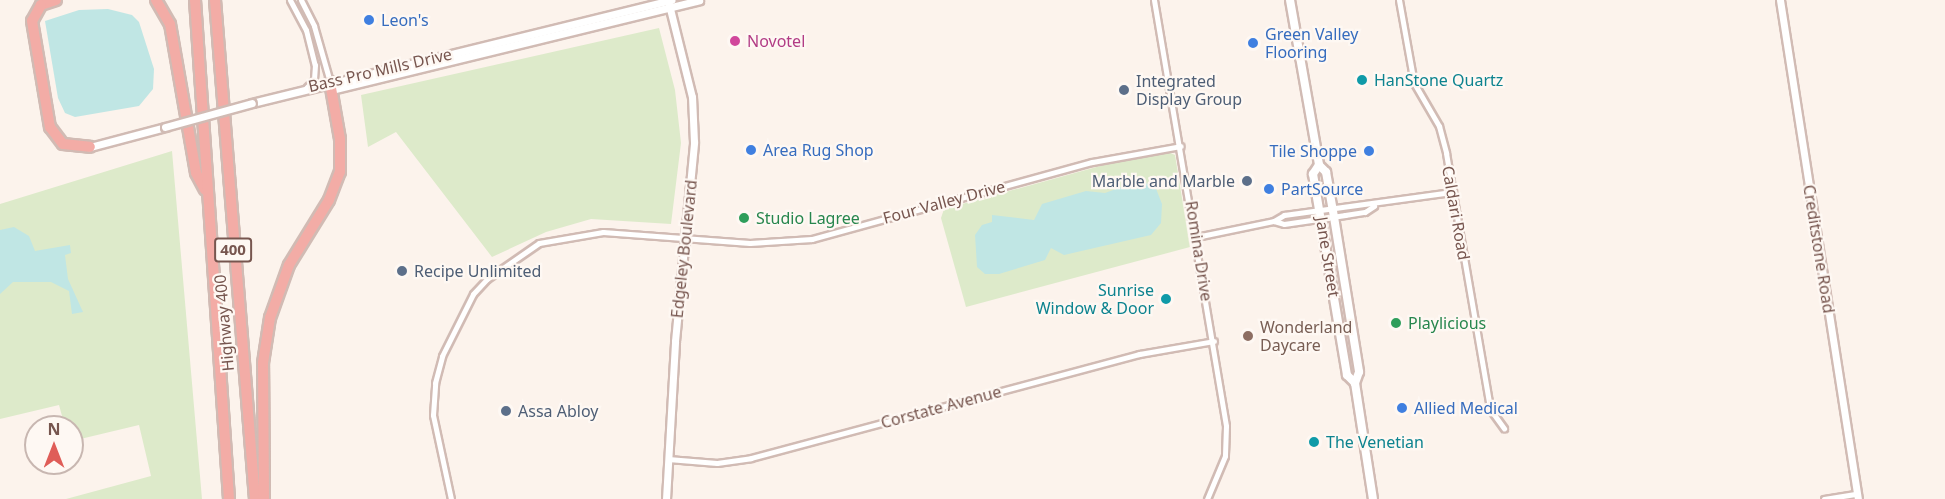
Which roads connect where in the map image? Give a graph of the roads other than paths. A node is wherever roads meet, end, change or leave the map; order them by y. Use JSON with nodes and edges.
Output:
{"nodes":[{"id":1,"x":56,"y":0,"type":"edge"},
{"id":2,"x":156,"y":0,"type":"edge"},
{"id":3,"x":195,"y":0,"type":"edge"},
{"id":4,"x":215,"y":0,"type":"edge"},
{"id":5,"x":290,"y":0,"type":"edge"},
{"id":6,"x":301,"y":0,"type":"edge"},
{"id":7,"x":699,"y":0,"type":"edge"},
{"id":8,"x":1154,"y":0,"type":"edge"},
{"id":9,"x":1290,"y":0,"type":"edge"},
{"id":10,"x":1399,"y":0,"type":"edge"},
{"id":11,"x":1780,"y":0,"type":"edge"},
{"id":12,"x":669,"y":2,"type":"edge"},
{"id":13,"x":330,"y":86,"type":"junction"},
{"id":14,"x":306,"y":88,"type":"junction"},
{"id":15,"x":1181,"y":146,"type":"junction"},
{"id":16,"x":90,"y":147,"type":"joint"},
{"id":17,"x":1319,"y":165,"type":"junction"},
{"id":18,"x":1453,"y":192,"type":"junction"},
{"id":19,"x":207,"y":193,"type":"junction"},
{"id":20,"x":1374,"y":206,"type":"junction"},
{"id":21,"x":1333,"y":213,"type":"junction"},
{"id":22,"x":1321,"y":214,"type":"junction"},
{"id":23,"x":1196,"y":237,"type":"junction"},
{"id":24,"x":685,"y":238,"type":"junction"},
{"id":25,"x":1214,"y":341,"type":"junction"},
{"id":26,"x":1355,"y":383,"type":"junction"},
{"id":27,"x":1504,"y":428,"type":"dead end"},
{"id":28,"x":668,"y":459,"type":"junction"},
{"id":29,"x":1858,"y":497,"type":"edge"},
{"id":30,"x":229,"y":499,"type":"edge"},
{"id":31,"x":255,"y":499,"type":"edge"},
{"id":32,"x":264,"y":499,"type":"edge"},
{"id":33,"x":451,"y":499,"type":"edge"},
{"id":34,"x":666,"y":499,"type":"edge"},
{"id":35,"x":1207,"y":499,"type":"edge"},
{"id":36,"x":1373,"y":499,"type":"edge"},
{"id":37,"x":1824,"y":499,"type":"edge"}],
"edges":[{"from":1,"to":16,"type":"highway"},
{"from":2,"to":19,"type":"highway"},
{"from":3,"to":19,"type":"highway","name":"Highway 400","number":"400"},
{"from":4,"to":31,"type":"highway","name":"Highway 400","number":"400"},
{"from":5,"to":14,"type":"street"},
{"from":6,"to":13,"type":"street"},
{"from":7,"to":12,"type":"street","name":"Bass Pro Mills Drive"},
{"from":8,"to":15,"type":"street","name":"Romina Drive"},
{"from":9,"to":17,"type":"main road","name":"Jane Street"},
{"from":10,"to":18,"type":"street","name":"Caldari Road"},
{"from":11,"to":29,"type":"street","name":"Creditstone Road"},
{"from":12,"to":13,"type":"street","name":"Bass Pro Mills Drive"},
{"from":12,"to":24,"type":"street","name":"Edgeley Boulevard"},
{"from":13,"to":14,"type":"street","name":"Bass Pro Mills Drive"},
{"from":13,"to":32,"type":"highway"},
{"from":14,"to":16,"type":"street","name":"Bass Pro Mills Drive","bridge":true},
{"from":15,"to":23,"type":"street","name":"Romina Drive"},
{"from":15,"to":24,"type":"street","name":"Four Valley Drive"},
{"from":17,"to":21,"type":"main road","name":"Jane Street"},
{"from":17,"to":22,"type":"main road","name":"Jane Street"},
{"from":18,"to":20,"type":"street"},
{"from":18,"to":27,"type":"street","name":"Caldari Road"},
{"from":19,"to":30,"type":"highway","name":"Highway 400","number":"400"},
{"from":20,"to":21,"type":"street"},
{"from":20,"to":21,"type":"street"},
{"from":21,"to":22,"type":"street"},
{"from":21,"to":26,"type":"main road","name":"Jane Street"},
{"from":22,"to":23,"type":"street"},
{"from":22,"to":26,"type":"main road","name":"Jane Street"},
{"from":23,"to":25,"type":"street","name":"Romina Drive"},
{"from":24,"to":28,"type":"street","name":"Edgeley Boulevard"},
{"from":24,"to":33,"type":"street","name":"Four Valley Drive"},
{"from":25,"to":28,"type":"street","name":"Corstate Avenue"},
{"from":25,"to":35,"type":"street","name":"Romina Drive"},
{"from":26,"to":36,"type":"main road","name":"Jane Street"},
{"from":28,"to":34,"type":"street","name":"Edgeley Boulevard"},
{"from":29,"to":37,"type":"street"}]}
